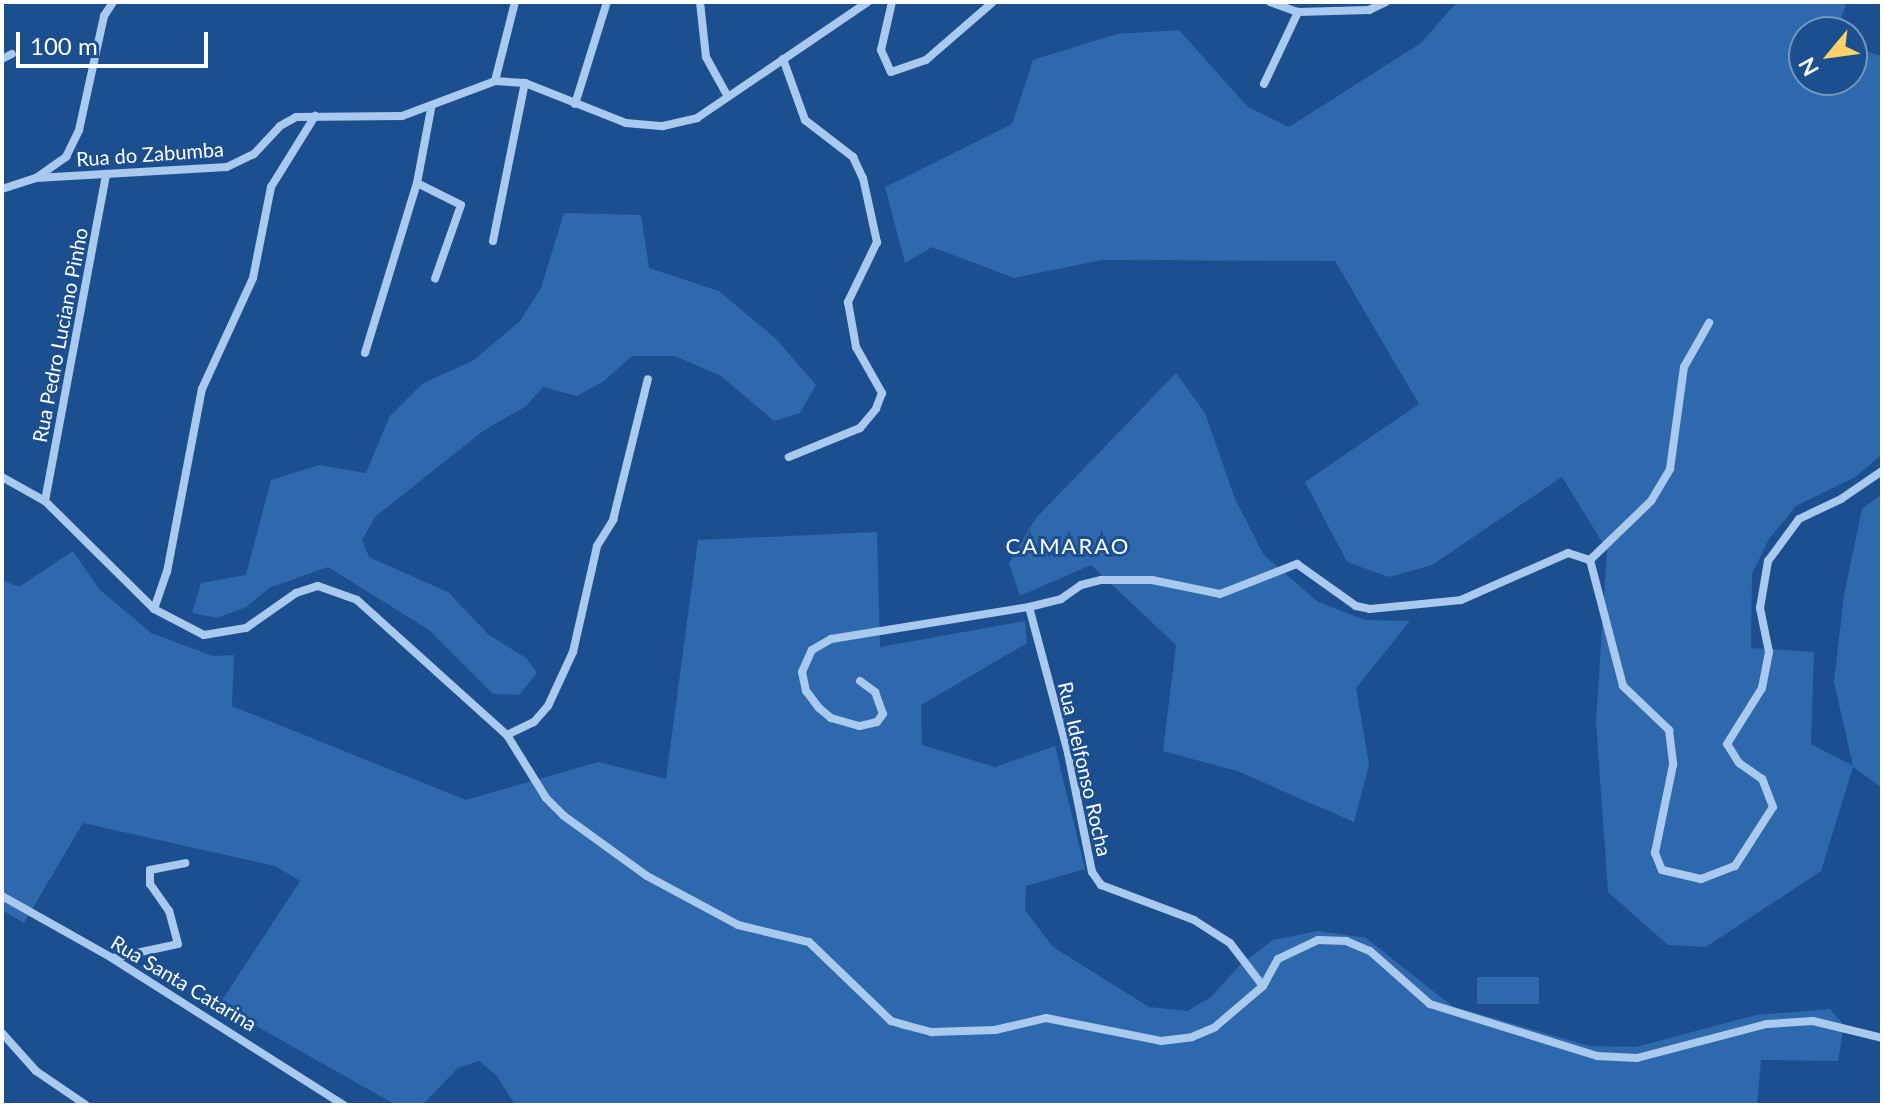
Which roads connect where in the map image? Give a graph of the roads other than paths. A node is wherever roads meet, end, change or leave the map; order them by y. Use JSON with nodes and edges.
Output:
{"nodes":[{"id":1,"x":113,"y":2,"type":"edge"},
{"id":2,"x":515,"y":2,"type":"edge"},
{"id":3,"x":607,"y":2,"type":"edge"},
{"id":4,"x":700,"y":2,"type":"edge"},
{"id":5,"x":868,"y":2,"type":"edge"},
{"id":6,"x":892,"y":2,"type":"edge"},
{"id":7,"x":1000,"y":2,"type":"edge"},
{"id":8,"x":1270,"y":2,"type":"edge"},
{"id":9,"x":1386,"y":2,"type":"edge"},
{"id":10,"x":987,"y":4,"type":"edge"},
{"id":11,"x":1298,"y":12,"type":"junction"},
{"id":12,"x":12,"y":54,"type":"dead end"},
{"id":13,"x":2,"y":59,"type":"edge"},
{"id":14,"x":783,"y":59,"type":"junction"},
{"id":15,"x":495,"y":81,"type":"junction"},
{"id":16,"x":525,"y":83,"type":"junction"},
{"id":17,"x":1264,"y":84,"type":"dead end"},
{"id":18,"x":727,"y":95,"type":"junction"},
{"id":19,"x":575,"y":104,"type":"junction"},
{"id":20,"x":431,"y":109,"type":"junction"},
{"id":21,"x":315,"y":116,"type":"junction"},
{"id":22,"x":106,"y":174,"type":"junction"},
{"id":23,"x":36,"y":178,"type":"junction"},
{"id":24,"x":417,"y":183,"type":"junction"},
{"id":25,"x":2,"y":189,"type":"edge"},
{"id":26,"x":493,"y":241,"type":"dead end"},
{"id":27,"x":435,"y":279,"type":"dead end"},
{"id":28,"x":1709,"y":323,"type":"dead end"},
{"id":29,"x":365,"y":353,"type":"dead end"},
{"id":30,"x":648,"y":379,"type":"dead end"},
{"id":31,"x":789,"y":457,"type":"dead end"},
{"id":32,"x":1882,"y":471,"type":"edge"},
{"id":33,"x":2,"y":477,"type":"edge"},
{"id":34,"x":45,"y":501,"type":"junction"},
{"id":35,"x":1590,"y":560,"type":"junction"},
{"id":36,"x":1029,"y":607,"type":"junction"},
{"id":37,"x":154,"y":609,"type":"junction"},
{"id":38,"x":860,"y":681,"type":"dead end"},
{"id":39,"x":507,"y":735,"type":"junction"},
{"id":40,"x":185,"y":863,"type":"dead end"},
{"id":41,"x":2,"y":896,"type":"edge"},
{"id":42,"x":112,"y":958,"type":"junction"},
{"id":43,"x":1263,"y":986,"type":"junction"},
{"id":44,"x":2,"y":1033,"type":"edge"},
{"id":45,"x":1882,"y":1038,"type":"edge"},
{"id":46,"x":86,"y":1105,"type":"edge"},
{"id":47,"x":344,"y":1105,"type":"edge"}],
"edges":[{"from":1,"to":23,"type":"street"},
{"from":2,"to":15,"type":"street"},
{"from":3,"to":19,"type":"street"},
{"from":4,"to":18,"type":"street"},
{"from":5,"to":14,"type":"street","name":"Rua do Zabumba"},
{"from":6,"to":10,"type":"street"},
{"from":7,"to":10,"type":"street"},
{"from":8,"to":11,"type":"street"},
{"from":9,"to":11,"type":"street"},
{"from":11,"to":17,"type":"street"},
{"from":12,"to":13,"type":"street"},
{"from":14,"to":18,"type":"street","name":"Rua do Zabumba"},
{"from":14,"to":31,"type":"street"},
{"from":15,"to":16,"type":"street","name":"Rua do Zabumba"},
{"from":15,"to":20,"type":"street","name":"Rua do Zabumba"},
{"from":16,"to":19,"type":"street","name":"Rua do Zabumba"},
{"from":16,"to":26,"type":"street"},
{"from":18,"to":19,"type":"street","name":"Rua do Zabumba"},
{"from":20,"to":21,"type":"street","name":"Rua do Zabumba"},
{"from":20,"to":24,"type":"street"},
{"from":21,"to":22,"type":"street","name":"Rua do Zabumba"},
{"from":21,"to":37,"type":"street"},
{"from":22,"to":23,"type":"street","name":"Rua do Zabumba"},
{"from":22,"to":34,"type":"street","name":"Rua Pedro Luciano Pinho"},
{"from":23,"to":25,"type":"street"},
{"from":24,"to":27,"type":"street"},
{"from":24,"to":29,"type":"street"},
{"from":28,"to":35,"type":"street"},
{"from":30,"to":39,"type":"street"},
{"from":32,"to":35,"type":"street"},
{"from":33,"to":34,"type":"street"},
{"from":34,"to":37,"type":"street"},
{"from":35,"to":36,"type":"street"},
{"from":36,"to":38,"type":"street"},
{"from":36,"to":43,"type":"street","name":"Rua Idelfonso Rocha"},
{"from":37,"to":39,"type":"street"},
{"from":39,"to":43,"type":"street"},
{"from":40,"to":42,"type":"street"},
{"from":41,"to":42,"type":"street","name":"Rua Santa Catarina"},
{"from":42,"to":47,"type":"street","name":"Rua Santa Catarina"},
{"from":43,"to":45,"type":"street"},
{"from":44,"to":46,"type":"street"}]}
